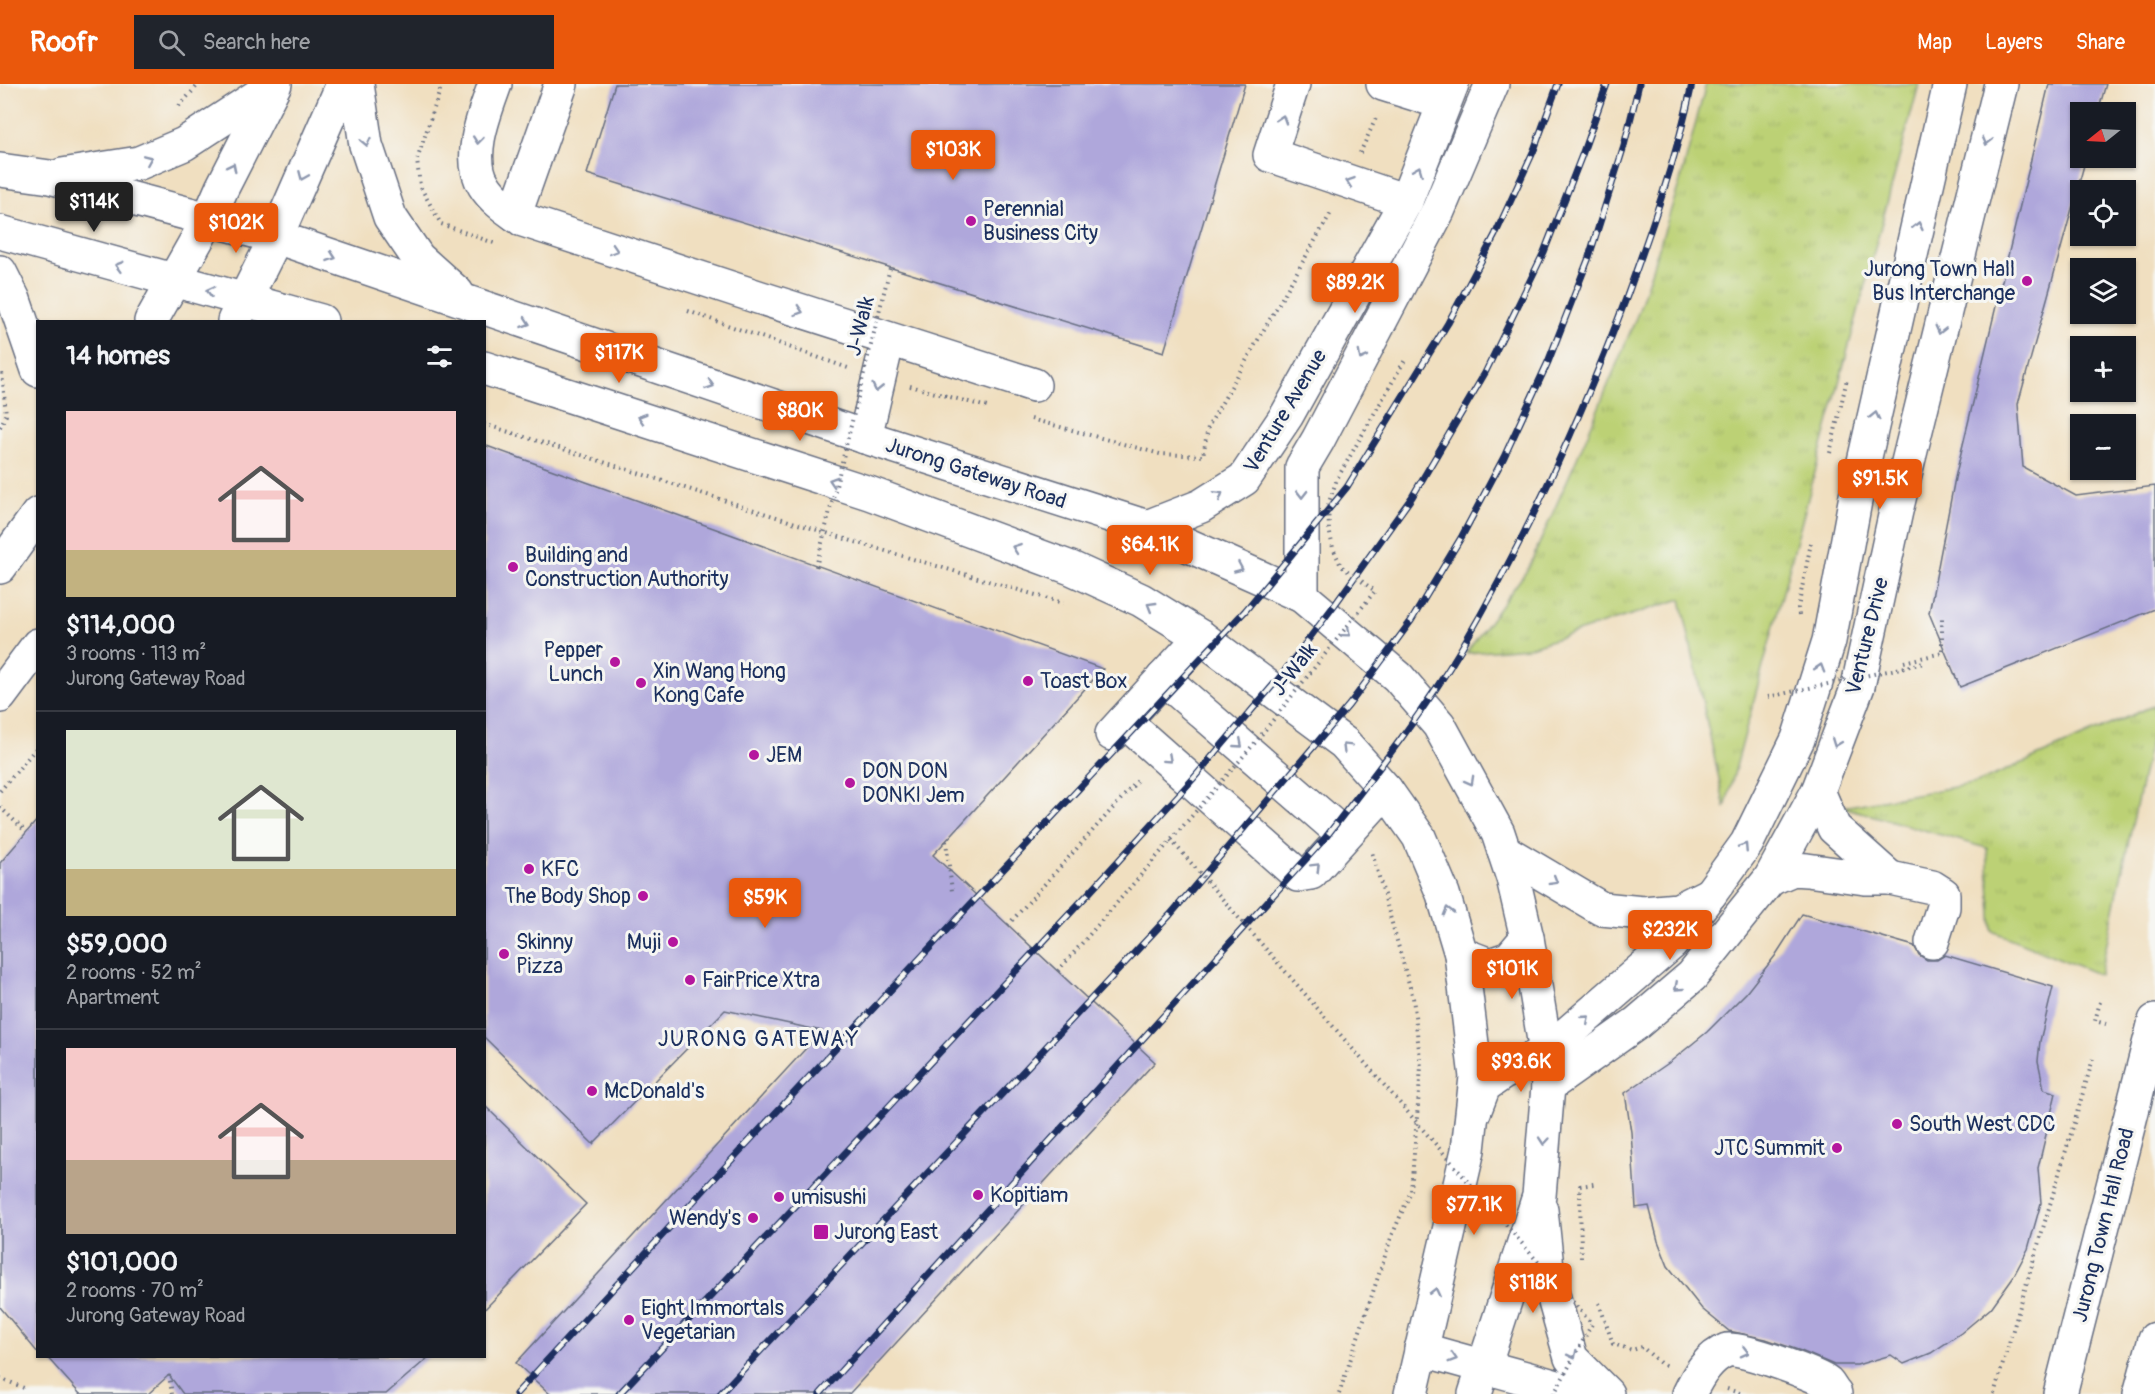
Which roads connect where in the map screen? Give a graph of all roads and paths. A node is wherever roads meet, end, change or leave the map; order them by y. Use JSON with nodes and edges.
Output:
{"nodes":[{"id":1,"x":275,"y":84,"type":"edge"},
{"id":2,"x":343,"y":84,"type":"edge"},
{"id":3,"x":357,"y":84,"type":"edge"},
{"id":4,"x":495,"y":84,"type":"edge"},
{"id":5,"x":561,"y":84,"type":"edge"},
{"id":6,"x":1293,"y":84,"type":"edge"},
{"id":7,"x":1492,"y":84,"type":"edge"},
{"id":8,"x":1950,"y":84,"type":"edge"},
{"id":9,"x":2001,"y":84,"type":"edge"},
{"id":10,"x":1387,"y":85,"type":"edge"},
{"id":11,"x":1448,"y":94,"type":"edge"},
{"id":12,"x":0,"y":170,"type":"edge"},
{"id":13,"x":50,"y":177,"type":"junction"},
{"id":14,"x":1346,"y":181,"type":"junction"},
{"id":15,"x":1406,"y":201,"type":"junction"},
{"id":16,"x":515,"y":214,"type":"junction"},
{"id":17,"x":208,"y":220,"type":"junction"},
{"id":18,"x":0,"y":232,"type":"edge"},
{"id":19,"x":276,"y":237,"type":"junction"},
{"id":20,"x":890,"y":268,"type":"dead end"},
{"id":21,"x":0,"y":272,"type":"edge"},
{"id":22,"x":175,"y":282,"type":"junction"},
{"id":23,"x":470,"y":304,"type":"junction"},
{"id":24,"x":239,"y":310,"type":"edge"},
{"id":25,"x":153,"y":320,"type":"edge"},
{"id":26,"x":314,"y":320,"type":"edge"},
{"id":27,"x":888,"y":339,"type":"junction"},
{"id":28,"x":1406,"y":358,"type":"dead end"},
{"id":29,"x":36,"y":364,"type":"edge"},
{"id":30,"x":486,"y":369,"type":"edge"},
{"id":31,"x":2,"y":371,"type":"dead end"},
{"id":32,"x":1034,"y":385,"type":"dead end"},
{"id":33,"x":486,"y":425,"type":"edge"},
{"id":34,"x":0,"y":427,"type":"edge"},
{"id":35,"x":865,"y":437,"type":"junction"},
{"id":36,"x":1203,"y":456,"type":"dead end"},
{"id":37,"x":1856,"y":501,"type":"junction"},
{"id":38,"x":1896,"y":511,"type":"junction"},
{"id":39,"x":36,"y":518,"type":"edge"},
{"id":40,"x":1147,"y":527,"type":"junction"},
{"id":41,"x":17,"y":553,"type":"edge"},
{"id":42,"x":816,"y":567,"type":"dead end"},
{"id":43,"x":1302,"y":596,"type":"junction"},
{"id":44,"x":1070,"y":606,"type":"dead end"},
{"id":45,"x":1942,"y":618,"type":"dead end"},
{"id":46,"x":1201,"y":637,"type":"junction"},
{"id":47,"x":36,"y":648,"type":"edge"},
{"id":48,"x":1905,"y":662,"type":"dead end"},
{"id":49,"x":1924,"y":663,"type":"dead end"},
{"id":50,"x":1163,"y":678,"type":"junction"},
{"id":51,"x":0,"y":696,"type":"edge"},
{"id":52,"x":1767,"y":697,"type":"dead end"},
{"id":53,"x":1259,"y":723,"type":"dead end"},
{"id":54,"x":1267,"y":730,"type":"dead end"},
{"id":55,"x":36,"y":748,"type":"edge"},
{"id":56,"x":1162,"y":753,"type":"junction"},
{"id":57,"x":1386,"y":790,"type":"junction"},
{"id":58,"x":0,"y":791,"type":"edge"},
{"id":59,"x":1818,"y":791,"type":"junction"},
{"id":60,"x":0,"y":807,"type":"edge"},
{"id":61,"x":1353,"y":826,"type":"junction"},
{"id":62,"x":26,"y":832,"type":"dead end"},
{"id":63,"x":1171,"y":840,"type":"junction"},
{"id":64,"x":946,"y":841,"type":"dead end"},
{"id":65,"x":1504,"y":851,"type":"junction"},
{"id":66,"x":1890,"y":878,"type":"junction"},
{"id":67,"x":1770,"y":879,"type":"junction"},
{"id":68,"x":952,"y":891,"type":"dead end"},
{"id":69,"x":1710,"y":894,"type":"junction"},
{"id":70,"x":1008,"y":925,"type":"dead end"},
{"id":71,"x":1527,"y":938,"type":"junction"},
{"id":72,"x":1932,"y":942,"type":"dead end"},
{"id":73,"x":1461,"y":954,"type":"junction"},
{"id":74,"x":1058,"y":971,"type":"dead end"},
{"id":75,"x":2100,"y":1002,"type":"dead end"},
{"id":76,"x":2155,"y":1021,"type":"edge"},
{"id":77,"x":2106,"y":1024,"type":"dead end"},
{"id":78,"x":1546,"y":1052,"type":"junction"},
{"id":79,"x":2093,"y":1059,"type":"dead end"},
{"id":80,"x":1548,"y":1086,"type":"junction"},
{"id":81,"x":1473,"y":1114,"type":"junction"},
{"id":82,"x":1594,"y":1184,"type":"dead end"},
{"id":83,"x":1539,"y":1196,"type":"junction"},
{"id":84,"x":1581,"y":1265,"type":"dead end"},
{"id":85,"x":1599,"y":1303,"type":"dead end"},
{"id":86,"x":2155,"y":1340,"type":"edge"},
{"id":87,"x":1421,"y":1349,"type":"junction"},
{"id":88,"x":169,"y":1375,"type":"dead end"},
{"id":89,"x":0,"y":1378,"type":"edge"},
{"id":90,"x":1479,"y":1381,"type":"edge"},
{"id":91,"x":1692,"y":1387,"type":"edge"},
{"id":92,"x":2057,"y":1387,"type":"edge"},
{"id":93,"x":24,"y":1388,"type":"dead end"},
{"id":94,"x":1414,"y":1393,"type":"edge"},
{"id":95,"x":172,"y":1394,"type":"edge"},
{"id":96,"x":1339,"y":1394,"type":"edge"},
{"id":97,"x":1554,"y":1394,"type":"edge"},
{"id":98,"x":1579,"y":1394,"type":"edge"},
{"id":99,"x":1607,"y":1394,"type":"edge"},
{"id":100,"x":1743,"y":1394,"type":"edge"},
{"id":101,"x":1835,"y":1394,"type":"edge"},
{"id":102,"x":1994,"y":1394,"type":"edge"},
{"id":103,"x":2140,"y":1394,"type":"edge"}],
"edges":[{"from":13,"to":1,"type":"main road","one_way":true},
{"from":17,"to":1,"type":"main road","one_way":true},
{"from":2,"to":19,"type":"main road","one_way":true},
{"from":3,"to":23,"type":"main road","one_way":true},
{"from":4,"to":16,"type":"main road","one_way":true},
{"from":5,"to":16,"type":"main road"},
{"from":14,"to":6,"type":"main road","one_way":true},
{"from":7,"to":43,"type":"main road","name":"Venture Avenue","one_way":true},
{"from":37,"to":8,"type":"main road","name":"Venture Drive","one_way":true},
{"from":9,"to":38,"type":"main road","name":"Venture Drive","one_way":true},
{"from":10,"to":11,"type":"main road"},
{"from":10,"to":14,"type":"path"},
{"from":15,"to":11,"type":"main road","name":"Venture Avenue","one_way":true},
{"from":12,"to":13,"type":"main road","name":"Jurong Gateway Road"},
{"from":13,"to":17,"type":"main road","name":"Jurong Gateway Road"},
{"from":15,"to":14,"type":"main road","one_way":true},
{"from":14,"to":36,"type":"path"},
{"from":40,"to":15,"type":"main road","name":"Venture Avenue","one_way":true},
{"from":16,"to":27,"type":"main road","one_way":true},
{"from":17,"to":19,"type":"main road","name":"Jurong Gateway Road"},
{"from":17,"to":22,"type":"main road"},
{"from":22,"to":18,"type":"main road","one_way":true},
{"from":19,"to":23,"type":"main road","name":"Jurong Gateway Road","one_way":true},
{"from":19,"to":24,"type":"main road"},
{"from":20,"to":42,"type":"path","name":"J-Walk","bridge":true},
{"from":21,"to":29,"type":"main road"},
{"from":24,"to":22,"type":"main road","one_way":true},
{"from":22,"to":25,"type":"main road"},
{"from":23,"to":35,"type":"main road","name":"Jurong Gateway Road","one_way":true},
{"from":24,"to":26,"type":"main road"},
{"from":27,"to":32,"type":"main road"},
{"from":27,"to":35,"type":"main road","one_way":true},
{"from":28,"to":63,"type":"path","name":"J-Walk","bridge":true},
{"from":46,"to":30,"type":"main road","one_way":true},
{"from":31,"to":34,"type":"path"},
{"from":33,"to":44,"type":"path"},
{"from":35,"to":40,"type":"main road","name":"Jurong Gateway Road"},
{"from":37,"to":38,"type":"main road"},
{"from":69,"to":37,"type":"main road","name":"Venture Drive","one_way":true},
{"from":38,"to":59,"type":"main road","name":"Venture Drive","one_way":true},
{"from":39,"to":41,"type":"main road"},
{"from":40,"to":43,"type":"main road","name":"Jurong Gateway Road","one_way":true},
{"from":43,"to":65,"type":"main road","name":"Jurong Gateway Road","one_way":true},
{"from":45,"to":48,"type":"path"},
{"from":46,"to":50,"type":"main road"},
{"from":57,"to":46,"type":"main road","one_way":true},
{"from":47,"to":51,"type":"main road"},
{"from":49,"to":52,"type":"path","bridge":true},
{"from":50,"to":56,"type":"main road"},
{"from":50,"to":61,"type":"main road","one_way":true},
{"from":53,"to":54,"type":"path"},
{"from":55,"to":58,"type":"path"},
{"from":56,"to":61,"type":"main road","one_way":true},
{"from":56,"to":70,"type":"path"},
{"from":57,"to":61,"type":"main road"},
{"from":73,"to":57,"type":"main road","one_way":true},
{"from":59,"to":66,"type":"main road"},
{"from":59,"to":67,"type":"main road","name":"Venture Drive"},
{"from":60,"to":62,"type":"path"},
{"from":61,"to":96,"type":"path"},
{"from":63,"to":74,"type":"path","name":"J-Walk","bridge":true},
{"from":63,"to":97,"type":"path","bridge":true},
{"from":64,"to":68,"type":"path"},
{"from":65,"to":69,"type":"main road","one_way":true},
{"from":65,"to":71,"type":"main road","name":"Jurong Gateway Road"},
{"from":66,"to":67,"type":"main road"},
{"from":66,"to":72,"type":"main road"},
{"from":67,"to":80,"type":"main road","name":"Venture Drive","one_way":true},
{"from":78,"to":69,"type":"main road","name":"Venture Drive","one_way":true},
{"from":71,"to":73,"type":"main road"},
{"from":71,"to":78,"type":"main road","name":"Jurong Gateway Road"},
{"from":73,"to":81,"type":"main road"},
{"from":75,"to":77,"type":"path","bridge":true},
{"from":76,"to":92,"type":"main road","name":"Jurong Town Hall Road"},
{"from":78,"to":80,"type":"main road","name":"Jurong Gateway Road"},
{"from":78,"to":81,"type":"main road","name":"Venture Drive"},
{"from":79,"to":102,"type":"path"},
{"from":80,"to":83,"type":"main road","name":"Jurong Gateway Road","one_way":true},
{"from":87,"to":81,"type":"main road","one_way":true},
{"from":82,"to":84,"type":"path"},
{"from":83,"to":90,"type":"main road","name":"Jurong Gateway Road"},
{"from":83,"to":99,"type":"main road","one_way":true},
{"from":85,"to":91,"type":"path"},
{"from":86,"to":103,"type":"main road"},
{"from":87,"to":90,"type":"main road","one_way":true},
{"from":87,"to":94,"type":"main road"},
{"from":88,"to":95,"type":"path"},
{"from":89,"to":93,"type":"path"},
{"from":90,"to":98,"type":"main road"},
{"from":91,"to":100,"type":"path"},
{"from":91,"to":101,"type":"main road","one_way":true}]}
